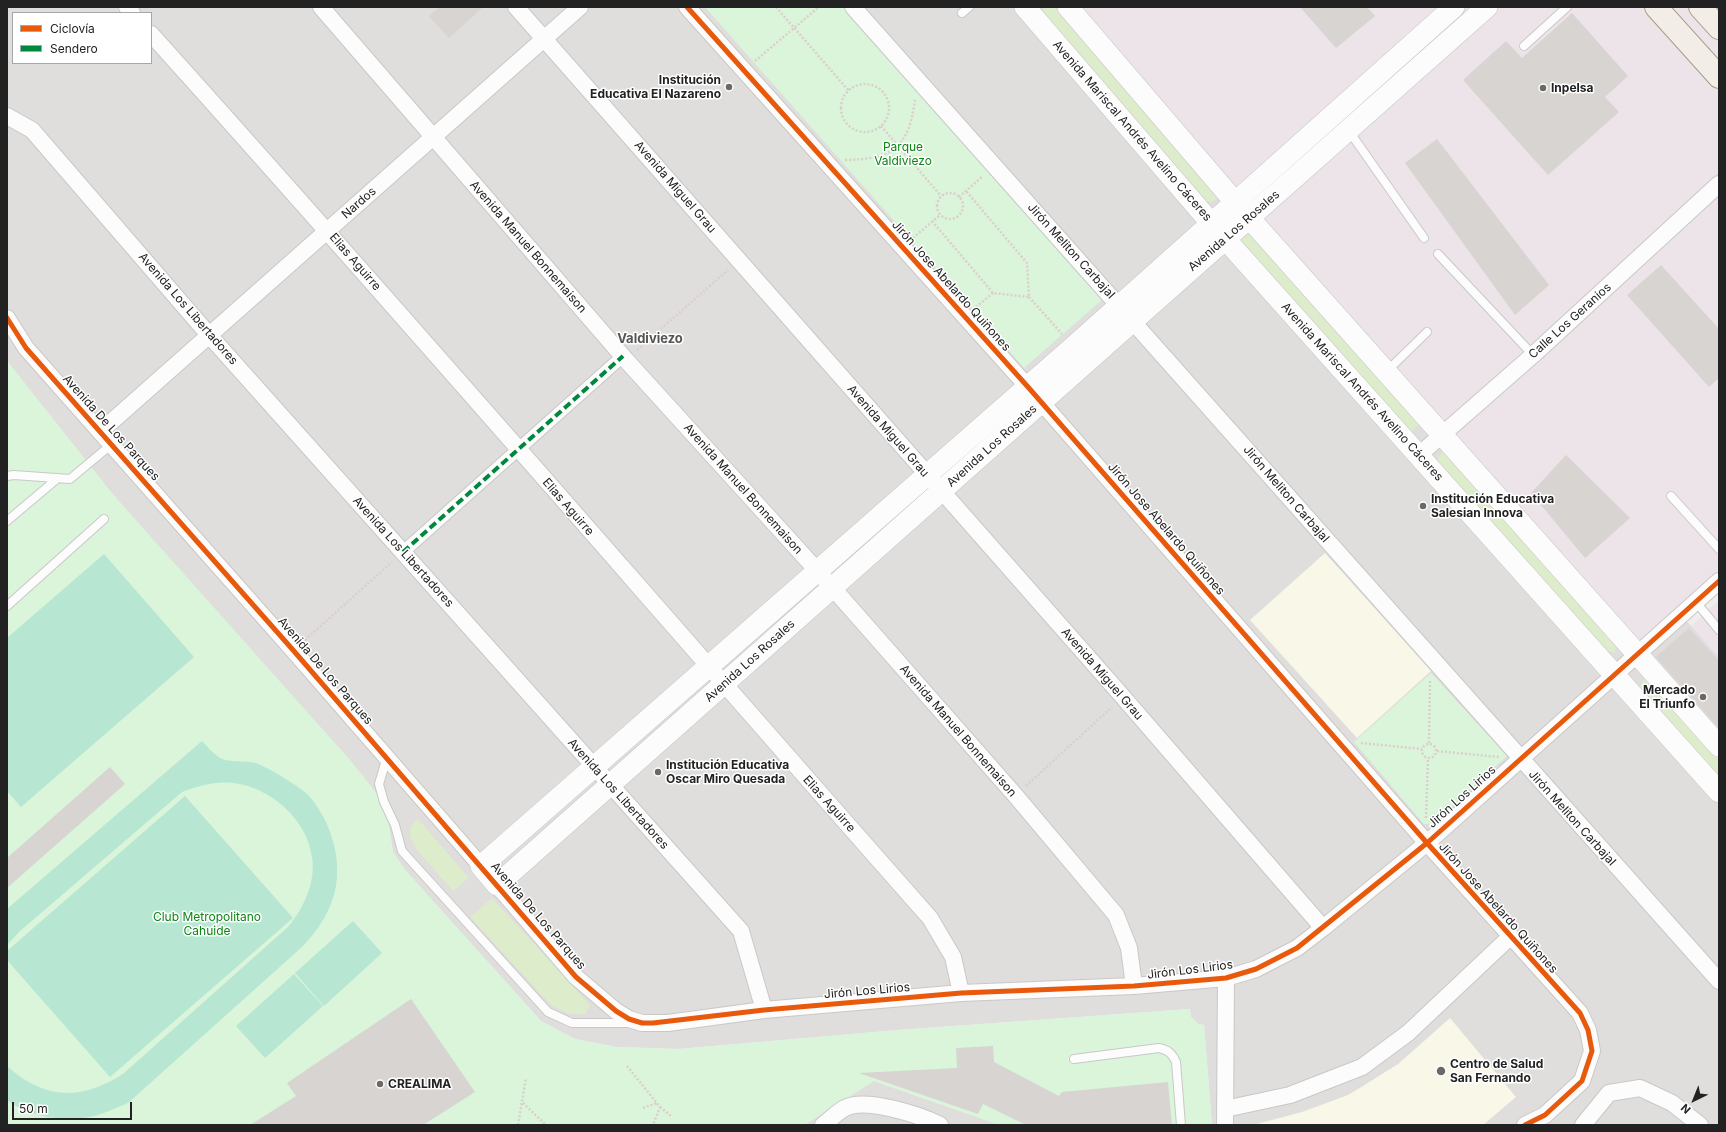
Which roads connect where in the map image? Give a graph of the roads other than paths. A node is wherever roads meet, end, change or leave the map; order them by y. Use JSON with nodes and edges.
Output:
{"nodes":[{"id":1,"x":321,"y":7,"type":"edge"},
{"id":2,"x":516,"y":7,"type":"edge"},
{"id":3,"x":580,"y":7,"type":"edge"},
{"id":4,"x":687,"y":7,"type":"edge"},
{"id":5,"x":853,"y":7,"type":"edge"},
{"id":6,"x":969,"y":7,"type":"edge"},
{"id":7,"x":1025,"y":7,"type":"edge"},
{"id":8,"x":1068,"y":7,"type":"edge"},
{"id":9,"x":1454,"y":7,"type":"edge"},
{"id":10,"x":1487,"y":7,"type":"edge"},
{"id":11,"x":1567,"y":7,"type":"edge"},
{"id":12,"x":1656,"y":7,"type":"edge"},
{"id":13,"x":1702,"y":7,"type":"edge"},
{"id":14,"x":962,"y":13,"type":"dead end"},
{"id":15,"x":1719,"y":28,"type":"edge"},
{"id":16,"x":152,"y":35,"type":"edge"},
{"id":17,"x":544,"y":39,"type":"junction"},
{"id":18,"x":1524,"y":46,"type":"dead end"},
{"id":19,"x":1719,"y":77,"type":"edge"},
{"id":20,"x":7,"y":116,"type":"edge"},
{"id":21,"x":1348,"y":130,"type":"junction"},
{"id":22,"x":433,"y":138,"type":"junction"},
{"id":23,"x":1719,"y":184,"type":"edge"},
{"id":24,"x":1235,"y":202,"type":"junction"},
{"id":25,"x":1249,"y":218,"type":"junction"},
{"id":26,"x":1211,"y":223,"type":"junction"},
{"id":27,"x":328,"y":230,"type":"junction"},
{"id":28,"x":1225,"y":238,"type":"junction"},
{"id":29,"x":1424,"y":238,"type":"dead end"},
{"id":30,"x":1438,"y":254,"type":"dead end"},
{"id":31,"x":1120,"y":305,"type":"junction"},
{"id":32,"x":7,"y":318,"type":"edge"},
{"id":33,"x":1133,"y":321,"type":"junction"},
{"id":34,"x":1427,"y":332,"type":"dead end"},
{"id":35,"x":209,"y":335,"type":"junction"},
{"id":36,"x":1533,"y":355,"type":"junction"},
{"id":37,"x":624,"y":358,"type":"junction"},
{"id":38,"x":1386,"y":371,"type":"junction"},
{"id":39,"x":1028,"y":386,"type":"junction"},
{"id":40,"x":1041,"y":402,"type":"junction"},
{"id":41,"x":101,"y":431,"type":"junction"},
{"id":42,"x":1443,"y":435,"type":"junction"},
{"id":43,"x":112,"y":444,"type":"junction"},
{"id":44,"x":518,"y":450,"type":"junction"},
{"id":45,"x":1419,"y":455,"type":"junction"},
{"id":46,"x":927,"y":475,"type":"junction"},
{"id":47,"x":7,"y":476,"type":"edge"},
{"id":48,"x":58,"y":478,"type":"junction"},
{"id":49,"x":941,"y":491,"type":"junction"},
{"id":50,"x":1671,"y":496,"type":"dead end"},
{"id":51,"x":104,"y":519,"type":"dead end"},
{"id":52,"x":7,"y":521,"type":"edge"},
{"id":53,"x":1719,"y":549,"type":"edge"},
{"id":54,"x":403,"y":552,"type":"junction"},
{"id":55,"x":818,"y":571,"type":"junction"},
{"id":56,"x":1719,"y":581,"type":"edge"},
{"id":57,"x":832,"y":587,"type":"junction"},
{"id":58,"x":1696,"y":602,"type":"junction"},
{"id":59,"x":7,"y":606,"type":"edge"},
{"id":60,"x":1719,"y":630,"type":"edge"},
{"id":61,"x":1638,"y":654,"type":"junction"},
{"id":62,"x":709,"y":668,"type":"junction"},
{"id":63,"x":1614,"y":675,"type":"junction"},
{"id":64,"x":723,"y":684,"type":"junction"},
{"id":65,"x":1719,"y":746,"type":"edge"},
{"id":66,"x":386,"y":757,"type":"junction"},
{"id":67,"x":1519,"y":758,"type":"junction"},
{"id":68,"x":594,"y":768,"type":"junction"},
{"id":69,"x":609,"y":785,"type":"junction"},
{"id":70,"x":1719,"y":792,"type":"edge"},
{"id":71,"x":1424,"y":839,"type":"junction"},
{"id":72,"x":481,"y":866,"type":"junction"},
{"id":73,"x":497,"y":885,"type":"junction"},
{"id":74,"x":1323,"y":928,"type":"junction"},
{"id":75,"x":1510,"y":937,"type":"junction"},
{"id":76,"x":1226,"y":978,"type":"junction"},
{"id":77,"x":1719,"y":981,"type":"edge"},
{"id":78,"x":1134,"y":986,"type":"junction"},
{"id":79,"x":961,"y":993,"type":"junction"},
{"id":80,"x":764,"y":1010,"type":"junction"},
{"id":81,"x":642,"y":1023,"type":"junction"},
{"id":82,"x":1074,"y":1059,"type":"dead end"},
{"id":83,"x":1225,"y":1120,"type":"edge"},
{"id":84,"x":822,"y":1125,"type":"edge"},
{"id":85,"x":940,"y":1125,"type":"edge"},
{"id":86,"x":1181,"y":1125,"type":"edge"},
{"id":87,"x":1525,"y":1125,"type":"edge"},
{"id":88,"x":1583,"y":1125,"type":"edge"},
{"id":89,"x":1700,"y":1125,"type":"edge"}],
"edges":[{"from":1,"to":22,"type":"street","name":"Avenida Manuel Bonnemaison"},
{"from":2,"to":17,"type":"street","name":"Avenida Miguel Grau"},
{"from":3,"to":17,"type":"street","name":"Nardos"},
{"from":4,"to":39,"type":"street","name":"Jirón Jose Abelardo Quiñones"},
{"from":5,"to":31,"type":"street","name":"Jirón Meliton Carbajal"},
{"from":6,"to":14,"type":"lane"},
{"from":7,"to":26,"type":"street","name":"Avenida Mariscal Andrés Avelino Cáceres"},
{"from":8,"to":24,"type":"street"},
{"from":9,"to":24,"type":"street","name":"Avenida Los Rosales"},
{"from":10,"to":21,"type":"street","name":"Avenida Los Rosales"},
{"from":11,"to":18,"type":"lane"},
{"from":12,"to":19,"type":"main road"},
{"from":13,"to":15,"type":"main road"},
{"from":16,"to":27,"type":"street","name":"Elias Aguirre"},
{"from":17,"to":22,"type":"street","name":"Nardos"},
{"from":17,"to":46,"type":"street","name":"Avenida Miguel Grau"},
{"from":20,"to":35,"type":"street","name":"Avenida Los Libertadores"},
{"from":21,"to":25,"type":"street","name":"Avenida Los Rosales"},
{"from":21,"to":29,"type":"lane"},
{"from":22,"to":27,"type":"street","name":"Nardos"},
{"from":22,"to":37,"type":"street","name":"Avenida Manuel Bonnemaison"},
{"from":23,"to":36,"type":"street","name":"Calle Los Geranios"},
{"from":24,"to":25,"type":"street"},
{"from":24,"to":26,"type":"street","name":"Avenida Los Rosales"},
{"from":25,"to":28,"type":"street","name":"Avenida Los Rosales"},
{"from":25,"to":38,"type":"street"},
{"from":26,"to":28,"type":"street","name":"Avenida Mariscal Andrés Avelino Cáceres"},
{"from":26,"to":31,"type":"street","name":"Avenida Los Rosales"},
{"from":27,"to":35,"type":"street","name":"Nardos"},
{"from":27,"to":44,"type":"street","name":"Elias Aguirre"},
{"from":28,"to":33,"type":"street","name":"Avenida Los Rosales"},
{"from":28,"to":45,"type":"street","name":"Avenida Mariscal Andrés Avelino Cáceres"},
{"from":30,"to":36,"type":"lane"},
{"from":31,"to":33,"type":"street","name":"Jirón Meliton Carbajal"},
{"from":31,"to":39,"type":"street","name":"Avenida Los Rosales"},
{"from":32,"to":41,"type":"street","name":"Avenida De Los Parques"},
{"from":33,"to":40,"type":"street","name":"Avenida Los Rosales"},
{"from":33,"to":67,"type":"street","name":"Jirón Meliton Carbajal"},
{"from":34,"to":38,"type":"lane"},
{"from":35,"to":41,"type":"street","name":"Nardos"},
{"from":35,"to":54,"type":"street","name":"Avenida Los Libertadores"},
{"from":36,"to":42,"type":"street","name":"Calle Los Geranios"},
{"from":37,"to":44,"type":"street"},
{"from":37,"to":55,"type":"street","name":"Avenida Manuel Bonnemaison"},
{"from":38,"to":42,"type":"street"},
{"from":39,"to":40,"type":"street","name":"Jirón Jose Abelardo Quiñones"},
{"from":39,"to":46,"type":"street","name":"Avenida Los Rosales"},
{"from":40,"to":49,"type":"street","name":"Avenida Los Rosales"},
{"from":40,"to":71,"type":"street","name":"Jirón Jose Abelardo Quiñones"},
{"from":41,"to":43,"type":"street","name":"Avenida De Los Parques"},
{"from":42,"to":45,"type":"street","name":"Calle Los Geranios"},
{"from":42,"to":61,"type":"street"},
{"from":43,"to":48,"type":"lane"},
{"from":43,"to":66,"type":"street","name":"Avenida De Los Parques"},
{"from":44,"to":54,"type":"street"},
{"from":44,"to":62,"type":"street","name":"Elias Aguirre"},
{"from":45,"to":63,"type":"street","name":"Avenida Mariscal Andrés Avelino Cáceres"},
{"from":46,"to":49,"type":"street","name":"Avenida Miguel Grau"},
{"from":46,"to":55,"type":"street","name":"Avenida Los Rosales"},
{"from":47,"to":48,"type":"lane"},
{"from":48,"to":52,"type":"lane"},
{"from":49,"to":57,"type":"street","name":"Avenida Los Rosales"},
{"from":49,"to":74,"type":"street","name":"Avenida Miguel Grau"},
{"from":50,"to":53,"type":"lane"},
{"from":51,"to":59,"type":"lane"},
{"from":54,"to":68,"type":"street","name":"Avenida Los Libertadores"},
{"from":55,"to":57,"type":"street","name":"Avenida Manuel Bonnemaison"},
{"from":55,"to":62,"type":"street","name":"Avenida Los Rosales"},
{"from":56,"to":58,"type":"street","name":"Jirón Los Lirios"},
{"from":57,"to":64,"type":"street","name":"Avenida Los Rosales"},
{"from":57,"to":78,"type":"street","name":"Avenida Manuel Bonnemaison"},
{"from":58,"to":60,"type":"lane"},
{"from":58,"to":61,"type":"street","name":"Jirón Los Lirios"},
{"from":61,"to":63,"type":"street","name":"Jirón Los Lirios"},
{"from":61,"to":65,"type":"street"},
{"from":62,"to":64,"type":"street","name":"Elias Aguirre"},
{"from":62,"to":68,"type":"street","name":"Avenida Los Rosales"},
{"from":63,"to":67,"type":"street","name":"Jirón Los Lirios"},
{"from":63,"to":70,"type":"street","name":"Avenida Mariscal Andrés Avelino Cáceres"},
{"from":64,"to":69,"type":"street","name":"Avenida Los Rosales"},
{"from":64,"to":79,"type":"street","name":"Elias Aguirre"},
{"from":66,"to":72,"type":"street","name":"Avenida De Los Parques"},
{"from":66,"to":81,"type":"lane"},
{"from":67,"to":71,"type":"street","name":"Jirón Los Lirios"},
{"from":67,"to":77,"type":"street","name":"Jirón Meliton Carbajal"},
{"from":68,"to":69,"type":"street","name":"Avenida Los Libertadores"},
{"from":68,"to":72,"type":"street","name":"Avenida Los Rosales"},
{"from":69,"to":73,"type":"street","name":"Avenida Los Rosales"},
{"from":69,"to":80,"type":"street","name":"Avenida Los Libertadores"},
{"from":71,"to":74,"type":"street","name":"Jirón Los Lirios"},
{"from":71,"to":75,"type":"street","name":"Jirón Jose Abelardo Quiñones"},
{"from":72,"to":73,"type":"street","name":"Avenida De Los Parques"},
{"from":73,"to":81,"type":"street","name":"Avenida De Los Parques"},
{"from":74,"to":76,"type":"street","name":"Jirón Los Lirios"},
{"from":75,"to":83,"type":"street"},
{"from":75,"to":87,"type":"street","name":"Jirón Jose Abelardo Quiñones"},
{"from":76,"to":78,"type":"street","name":"Jirón Los Lirios"},
{"from":76,"to":83,"type":"street"},
{"from":78,"to":79,"type":"street","name":"Jirón Los Lirios"},
{"from":79,"to":80,"type":"street","name":"Jirón Los Lirios"},
{"from":80,"to":81,"type":"street","name":"Jirón Los Lirios"},
{"from":82,"to":86,"type":"lane"},
{"from":84,"to":85,"type":"street"},
{"from":88,"to":89,"type":"street"}]}
